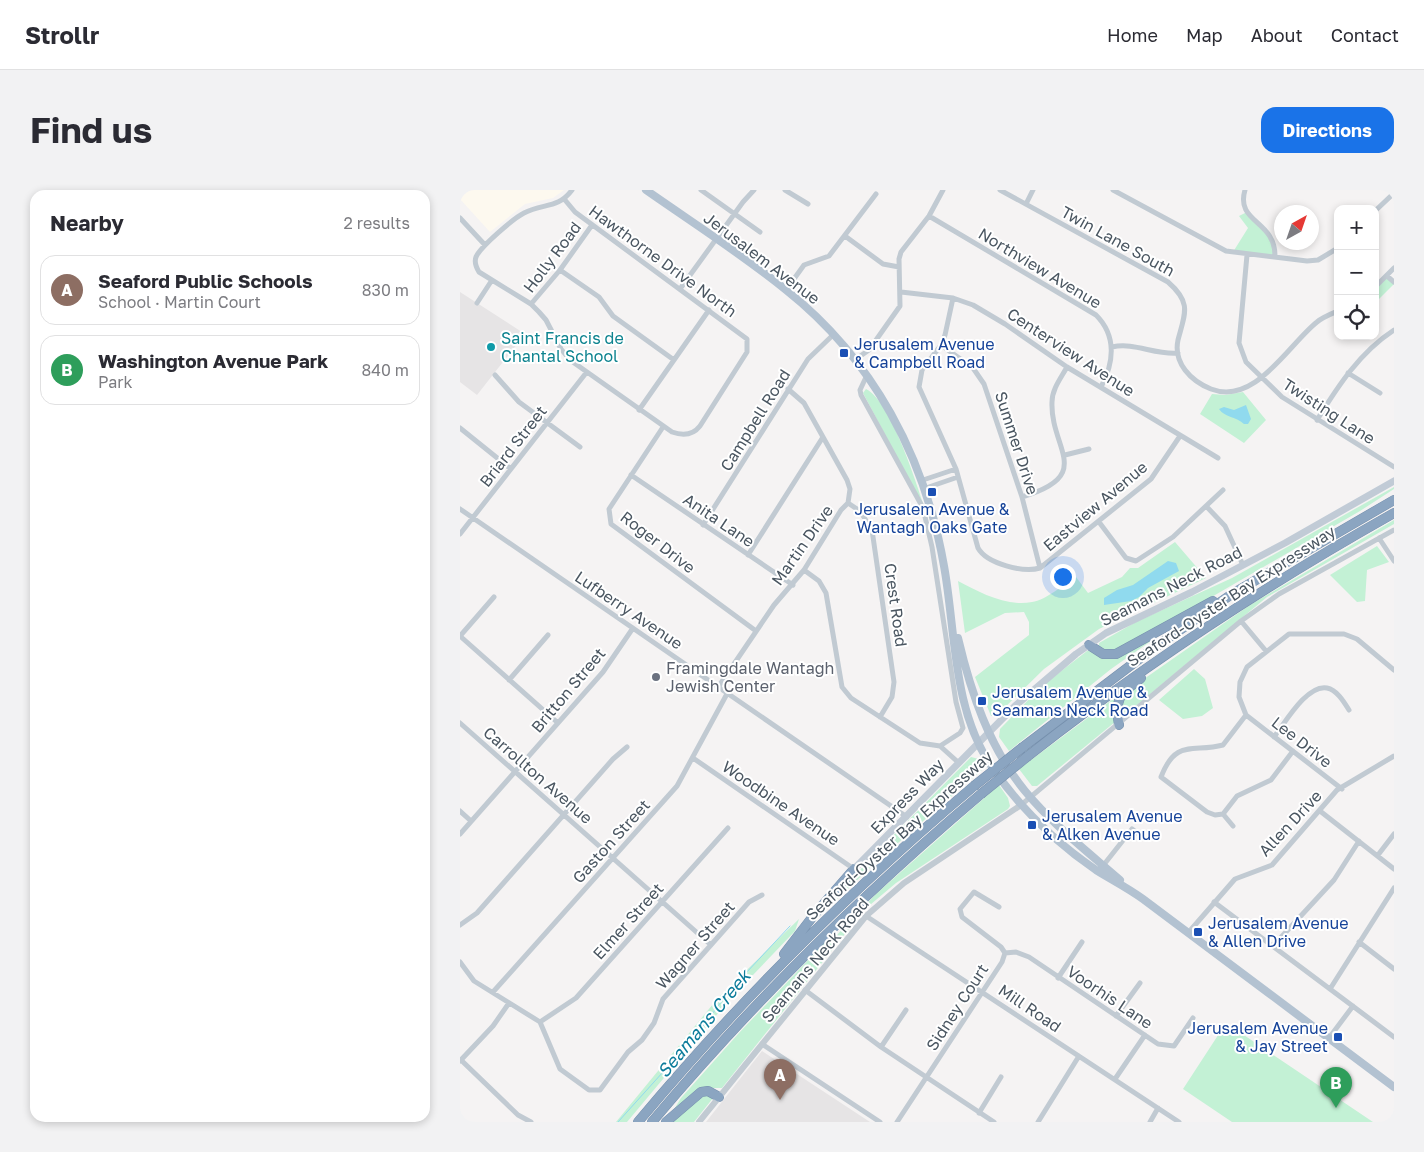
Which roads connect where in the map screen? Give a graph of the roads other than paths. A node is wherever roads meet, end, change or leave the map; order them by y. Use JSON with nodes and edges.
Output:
{"nodes":[{"id":1,"x":572,"y":190,"type":"edge"},
{"id":2,"x":646,"y":190,"type":"edge"},
{"id":3,"x":701,"y":190,"type":"edge"},
{"id":4,"x":754,"y":190,"type":"edge"},
{"id":5,"x":785,"y":190,"type":"edge"},
{"id":6,"x":943,"y":190,"type":"edge"},
{"id":7,"x":1000,"y":190,"type":"edge"},
{"id":8,"x":1033,"y":190,"type":"edge"},
{"id":9,"x":1113,"y":190,"type":"edge"},
{"id":10,"x":1245,"y":190,"type":"edge"},
{"id":11,"x":1394,"y":192,"type":"edge"},
{"id":12,"x":876,"y":194,"type":"dead end"},
{"id":13,"x":564,"y":200,"type":"junction"},
{"id":14,"x":808,"y":204,"type":"dead end"},
{"id":15,"x":1026,"y":204,"type":"junction"},
{"id":16,"x":1379,"y":207,"type":"edge"},
{"id":17,"x":734,"y":214,"type":"junction"},
{"id":18,"x":929,"y":216,"type":"junction"},
{"id":19,"x":460,"y":218,"type":"edge"},
{"id":20,"x":592,"y":225,"type":"junction"},
{"id":21,"x":760,"y":232,"type":"dead end"},
{"id":22,"x":845,"y":236,"type":"junction"},
{"id":23,"x":715,"y":239,"type":"junction"},
{"id":24,"x":486,"y":245,"type":"junction"},
{"id":25,"x":1335,"y":250,"type":"edge"},
{"id":26,"x":1247,"y":255,"type":"junction"},
{"id":27,"x":1275,"y":257,"type":"junction"},
{"id":28,"x":899,"y":267,"type":"junction"},
{"id":29,"x":1394,"y":268,"type":"edge"},
{"id":30,"x":560,"y":270,"type":"junction"},
{"id":31,"x":1387,"y":276,"type":"junction"},
{"id":32,"x":492,"y":280,"type":"junction"},
{"id":33,"x":1394,"y":282,"type":"edge"},
{"id":34,"x":1379,"y":283,"type":"edge"},
{"id":35,"x":680,"y":289,"type":"junction"},
{"id":36,"x":786,"y":290,"type":"junction"},
{"id":37,"x":901,"y":292,"type":"junction"},
{"id":38,"x":953,"y":298,"type":"junction"},
{"id":39,"x":477,"y":303,"type":"dead end"},
{"id":40,"x":531,"y":304,"type":"junction"},
{"id":41,"x":710,"y":310,"type":"junction"},
{"id":42,"x":1334,"y":313,"type":"edge"},
{"id":43,"x":1394,"y":330,"type":"edge"},
{"id":44,"x":834,"y":334,"type":"junction"},
{"id":45,"x":941,"y":345,"type":"junction"},
{"id":46,"x":1112,"y":347,"type":"junction"},
{"id":47,"x":1178,"y":353,"type":"junction"},
{"id":48,"x":856,"y":359,"type":"junction"},
{"id":49,"x":674,"y":360,"type":"junction"},
{"id":50,"x":1067,"y":367,"type":"junction"},
{"id":51,"x":586,"y":373,"type":"junction"},
{"id":52,"x":1348,"y":373,"type":"junction"},
{"id":53,"x":495,"y":375,"type":"dead end"},
{"id":54,"x":867,"y":375,"type":"junction"},
{"id":55,"x":1261,"y":378,"type":"junction"},
{"id":56,"x":1101,"y":387,"type":"junction"},
{"id":57,"x":788,"y":389,"type":"junction"},
{"id":58,"x":1380,"y":393,"type":"dead end"},
{"id":59,"x":639,"y":410,"type":"junction"},
{"id":60,"x":1317,"y":420,"type":"junction"},
{"id":61,"x":547,"y":423,"type":"junction"},
{"id":62,"x":663,"y":427,"type":"junction"},
{"id":63,"x":460,"y":428,"type":"edge"},
{"id":64,"x":1180,"y":436,"type":"junction"},
{"id":65,"x":823,"y":437,"type":"junction"},
{"id":66,"x":580,"y":448,"type":"dead end"},
{"id":67,"x":1089,"y":449,"type":"dead end"},
{"id":68,"x":1065,"y":455,"type":"junction"},
{"id":69,"x":1218,"y":458,"type":"dead end"},
{"id":70,"x":1394,"y":467,"type":"edge"},
{"id":71,"x":511,"y":469,"type":"junction"},
{"id":72,"x":956,"y":469,"type":"junction"},
{"id":73,"x":631,"y":475,"type":"junction"},
{"id":74,"x":958,"y":477,"type":"junction"},
{"id":75,"x":1394,"y":481,"type":"edge"},
{"id":76,"x":924,"y":484,"type":"junction"},
{"id":77,"x":1223,"y":490,"type":"dead end"},
{"id":78,"x":1022,"y":497,"type":"junction"},
{"id":79,"x":1394,"y":500,"type":"edge"},
{"id":80,"x":848,"y":503,"type":"junction"},
{"id":81,"x":1206,"y":506,"type":"junction"},
{"id":82,"x":460,"y":509,"type":"edge"},
{"id":83,"x":1394,"y":513,"type":"edge"},
{"id":84,"x":473,"y":518,"type":"junction"},
{"id":85,"x":1099,"y":522,"type":"junction"},
{"id":86,"x":703,"y":525,"type":"junction"},
{"id":87,"x":1394,"y":530,"type":"edge"},
{"id":88,"x":460,"y":534,"type":"edge"},
{"id":89,"x":1379,"y":538,"type":"junction"},
{"id":90,"x":748,"y":555,"type":"junction"},
{"id":91,"x":1394,"y":561,"type":"edge"},
{"id":92,"x":1243,"y":565,"type":"junction"},
{"id":93,"x":1040,"y":568,"type":"junction"},
{"id":94,"x":804,"y":570,"type":"junction"},
{"id":95,"x":793,"y":585,"type":"junction"},
{"id":96,"x":949,"y":592,"type":"junction"},
{"id":97,"x":940,"y":594,"type":"junction"},
{"id":98,"x":1232,"y":594,"type":"junction"},
{"id":99,"x":494,"y":597,"type":"dead end"},
{"id":100,"x":950,"y":605,"type":"junction"},
{"id":101,"x":1241,"y":621,"type":"junction"},
{"id":102,"x":633,"y":628,"type":"junction"},
{"id":103,"x":756,"y":631,"type":"junction"},
{"id":104,"x":548,"y":635,"type":"dead end"},
{"id":105,"x":1194,"y":635,"type":"junction"},
{"id":106,"x":460,"y":636,"type":"edge"},
{"id":107,"x":1089,"y":645,"type":"junction"},
{"id":108,"x":1266,"y":651,"type":"junction"},
{"id":109,"x":1394,"y":670,"type":"edge"},
{"id":110,"x":509,"y":680,"type":"junction"},
{"id":111,"x":956,"y":680,"type":"junction"},
{"id":112,"x":719,"y":686,"type":"junction"},
{"id":113,"x":728,"y":692,"type":"junction"},
{"id":114,"x":1349,"y":710,"type":"dead end"},
{"id":115,"x":1246,"y":715,"type":"junction"},
{"id":116,"x":880,"y":717,"type":"junction"},
{"id":117,"x":558,"y":723,"type":"junction"},
{"id":118,"x":460,"y":724,"type":"edge"},
{"id":119,"x":1119,"y":725,"type":"junction"},
{"id":120,"x":989,"y":732,"type":"junction"},
{"id":121,"x":1274,"y":737,"type":"junction"},
{"id":122,"x":979,"y":741,"type":"junction"},
{"id":123,"x":940,"y":746,"type":"junction"},
{"id":124,"x":627,"y":747,"type":"dead end"},
{"id":125,"x":1293,"y":752,"type":"junction"},
{"id":126,"x":1394,"y":756,"type":"edge"},
{"id":127,"x":693,"y":758,"type":"junction"},
{"id":128,"x":959,"y":763,"type":"junction"},
{"id":129,"x":515,"y":772,"type":"junction"},
{"id":130,"x":1342,"y":789,"type":"junction"},
{"id":131,"x":1031,"y":797,"type":"junction"},
{"id":132,"x":1021,"y":805,"type":"junction"},
{"id":133,"x":460,"y":811,"type":"edge"},
{"id":134,"x":1320,"y":811,"type":"junction"},
{"id":135,"x":1223,"y":814,"type":"junction"},
{"id":136,"x":564,"y":815,"type":"junction"},
{"id":137,"x":907,"y":817,"type":"junction"},
{"id":138,"x":471,"y":821,"type":"junction"},
{"id":139,"x":1233,"y":826,"type":"dead end"},
{"id":140,"x":728,"y":828,"type":"dead end"},
{"id":141,"x":460,"y":834,"type":"edge"},
{"id":142,"x":1394,"y":834,"type":"edge"},
{"id":143,"x":1142,"y":837,"type":"dead end"},
{"id":144,"x":1359,"y":842,"type":"junction"},
{"id":145,"x":1378,"y":855,"type":"junction"},
{"id":146,"x":613,"y":858,"type":"junction"},
{"id":147,"x":1101,"y":868,"type":"junction"},
{"id":148,"x":854,"y":869,"type":"junction"},
{"id":149,"x":1394,"y":869,"type":"edge"},
{"id":150,"x":1394,"y":888,"type":"edge"},
{"id":151,"x":762,"y":895,"type":"dead end"},
{"id":152,"x":662,"y":902,"type":"junction"},
{"id":153,"x":1214,"y":902,"type":"junction"},
{"id":154,"x":999,"y":907,"type":"dead end"},
{"id":155,"x":866,"y":916,"type":"junction"},
{"id":156,"x":460,"y":925,"type":"edge"},
{"id":157,"x":1188,"y":932,"type":"junction"},
{"id":158,"x":1082,"y":942,"type":"dead end"},
{"id":159,"x":1359,"y":942,"type":"junction"},
{"id":160,"x":711,"y":945,"type":"junction"},
{"id":161,"x":1273,"y":946,"type":"junction"},
{"id":162,"x":1004,"y":953,"type":"junction"},
{"id":163,"x":460,"y":962,"type":"edge"},
{"id":164,"x":1394,"y":968,"type":"edge"},
{"id":165,"x":466,"y":972,"type":"junction"},
{"id":166,"x":460,"y":975,"type":"edge"},
{"id":167,"x":1058,"y":978,"type":"junction"},
{"id":168,"x":1140,"y":982,"type":"dead end"},
{"id":169,"x":1330,"y":989,"type":"junction"},
{"id":170,"x":805,"y":990,"type":"junction"},
{"id":171,"x":982,"y":991,"type":"junction"},
{"id":172,"x":493,"y":992,"type":"junction"},
{"id":173,"x":509,"y":1003,"type":"junction"},
{"id":174,"x":742,"y":1006,"type":"junction"},
{"id":175,"x":1353,"y":1006,"type":"junction"},
{"id":176,"x":906,"y":1010,"type":"dead end"},
{"id":177,"x":1116,"y":1016,"type":"junction"},
{"id":178,"x":1193,"y":1018,"type":"dead end"},
{"id":179,"x":540,"y":1022,"type":"junction"},
{"id":180,"x":1145,"y":1035,"type":"junction"},
{"id":181,"x":1394,"y":1037,"type":"edge"},
{"id":182,"x":1329,"y":1038,"type":"junction"},
{"id":183,"x":762,"y":1044,"type":"junction"},
{"id":184,"x":880,"y":1047,"type":"junction"},
{"id":185,"x":1079,"y":1056,"type":"junction"},
{"id":186,"x":460,"y":1060,"type":"edge"},
{"id":187,"x":1001,"y":1077,"type":"dead end"},
{"id":188,"x":926,"y":1078,"type":"junction"},
{"id":189,"x":1115,"y":1079,"type":"junction"},
{"id":190,"x":1394,"y":1087,"type":"edge"},
{"id":191,"x":719,"y":1097,"type":"junction"},
{"id":192,"x":1158,"y":1108,"type":"junction"},
{"id":193,"x":979,"y":1113,"type":"junction"},
{"id":194,"x":531,"y":1122,"type":"edge"},
{"id":195,"x":638,"y":1122,"type":"edge"},
{"id":196,"x":652,"y":1122,"type":"edge"},
{"id":197,"x":666,"y":1122,"type":"edge"},
{"id":198,"x":699,"y":1122,"type":"edge"},
{"id":199,"x":880,"y":1122,"type":"edge"},
{"id":200,"x":897,"y":1122,"type":"edge"},
{"id":201,"x":994,"y":1122,"type":"edge"},
{"id":202,"x":1038,"y":1122,"type":"edge"},
{"id":203,"x":1150,"y":1122,"type":"edge"},
{"id":204,"x":1178,"y":1122,"type":"edge"}],
"edges":[{"from":1,"to":13,"type":"street"},
{"from":2,"to":23,"type":"main road","name":"Jerusalem Avenue"},
{"from":3,"to":17,"type":"street"},
{"from":4,"to":17,"type":"street"},
{"from":5,"to":14,"type":"street"},
{"from":6,"to":18,"type":"street"},
{"from":7,"to":15,"type":"street","name":"Twin Lane South"},
{"from":8,"to":15,"type":"street"},
{"from":9,"to":26,"type":"street"},
{"from":10,"to":27,"type":"street"},
{"from":11,"to":16,"type":"street"},
{"from":12,"to":22,"type":"street"},
{"from":13,"to":20,"type":"street","name":"Hawthorne Drive North"},
{"from":13,"to":24,"type":"street"},
{"from":15,"to":47,"type":"street","name":"Twin Lane South"},
{"from":17,"to":21,"type":"street"},
{"from":17,"to":23,"type":"street"},
{"from":18,"to":28,"type":"street"},
{"from":18,"to":46,"type":"street","name":"Northview Avenue"},
{"from":19,"to":24,"type":"street"},
{"from":20,"to":30,"type":"street","name":"Holly Road"},
{"from":20,"to":35,"type":"street","name":"Hawthorne Drive North"},
{"from":22,"to":28,"type":"street"},
{"from":22,"to":36,"type":"street"},
{"from":23,"to":35,"type":"street"},
{"from":23,"to":36,"type":"main road","name":"Jerusalem Avenue"},
{"from":24,"to":32,"type":"street"},
{"from":25,"to":27,"type":"street"},
{"from":26,"to":27,"type":"street"},
{"from":26,"to":55,"type":"street","name":"Twisting Lane"},
{"from":28,"to":37,"type":"street"},
{"from":29,"to":31,"type":"street"},
{"from":30,"to":40,"type":"street","name":"Holly Road"},
{"from":30,"to":49,"type":"street"},
{"from":31,"to":33,"type":"street"},
{"from":31,"to":34,"type":"street"},
{"from":32,"to":39,"type":"street"},
{"from":32,"to":40,"type":"street"},
{"from":35,"to":41,"type":"street","name":"Hawthorne Drive North"},
{"from":36,"to":44,"type":"main road","name":"Jerusalem Avenue"},
{"from":37,"to":38,"type":"street","name":"Centerview Avenue"},
{"from":37,"to":48,"type":"street"},
{"from":38,"to":45,"type":"street"},
{"from":38,"to":50,"type":"street","name":"Centerview Avenue"},
{"from":40,"to":51,"type":"street"},
{"from":41,"to":49,"type":"street"},
{"from":41,"to":62,"type":"street","name":"Hawthorne Drive North"},
{"from":42,"to":55,"type":"street"},
{"from":43,"to":52,"type":"street"},
{"from":44,"to":48,"type":"main road","name":"Jerusalem Avenue"},
{"from":44,"to":57,"type":"street","name":"Campbell Road"},
{"from":45,"to":72,"type":"street"},
{"from":45,"to":78,"type":"street","name":"Summer Drive"},
{"from":46,"to":47,"type":"street"},
{"from":46,"to":56,"type":"street","name":"Northview Avenue"},
{"from":47,"to":55,"type":"street"},
{"from":48,"to":54,"type":"main road","name":"Jerusalem Avenue"},
{"from":49,"to":59,"type":"street"},
{"from":50,"to":56,"type":"street","name":"Centerview Avenue"},
{"from":50,"to":68,"type":"street"},
{"from":51,"to":59,"type":"street"},
{"from":51,"to":61,"type":"street","name":"Briard Street"},
{"from":52,"to":58,"type":"street"},
{"from":52,"to":60,"type":"street"},
{"from":53,"to":61,"type":"street"},
{"from":54,"to":76,"type":"main road","name":"Jerusalem Avenue"},
{"from":54,"to":97,"type":"street"},
{"from":55,"to":60,"type":"street","name":"Twisting Lane"},
{"from":56,"to":64,"type":"street","name":"Centerview Avenue"},
{"from":57,"to":65,"type":"street","name":"Martin Drive"},
{"from":57,"to":86,"type":"street","name":"Campbell Road"},
{"from":59,"to":62,"type":"street"},
{"from":60,"to":70,"type":"street","name":"Twisting Lane"},
{"from":61,"to":66,"type":"street"},
{"from":61,"to":71,"type":"street","name":"Briard Street"},
{"from":62,"to":73,"type":"street","name":"Roger Drive"},
{"from":63,"to":71,"type":"street"},
{"from":64,"to":69,"type":"street","name":"Centerview Avenue"},
{"from":64,"to":85,"type":"street","name":"Eastview Avenue"},
{"from":65,"to":80,"type":"street","name":"Martin Drive"},
{"from":65,"to":90,"type":"street"},
{"from":67,"to":68,"type":"street"},
{"from":68,"to":78,"type":"street"},
{"from":71,"to":84,"type":"street","name":"Briard Street"},
{"from":72,"to":74,"type":"street"},
{"from":72,"to":76,"type":"street"},
{"from":73,"to":86,"type":"street","name":"Anita Lane"},
{"from":73,"to":103,"type":"street","name":"Roger Drive"},
{"from":74,"to":76,"type":"street"},
{"from":74,"to":93,"type":"street"},
{"from":75,"to":92,"type":"main road","name":"Seamans Neck Road"},
{"from":76,"to":96,"type":"main road","name":"Jerusalem Avenue"},
{"from":77,"to":81,"type":"street"},
{"from":78,"to":93,"type":"street","name":"Summer Drive"},
{"from":79,"to":98,"type":"highway","name":"Seaford-Oyster Bay Expressway"},
{"from":80,"to":94,"type":"street","name":"Martin Drive"},
{"from":80,"to":116,"type":"street","name":"Crest Road"},
{"from":81,"to":85,"type":"street"},
{"from":81,"to":92,"type":"street"},
{"from":82,"to":84,"type":"street","name":"Lufberry Avenue"},
{"from":83,"to":105,"type":"highway","name":"Seaford-Oyster Bay Expressway"},
{"from":84,"to":88,"type":"street","name":"Briard Street"},
{"from":84,"to":102,"type":"street","name":"Lufberry Avenue"},
{"from":85,"to":93,"type":"street","name":"Eastview Avenue"},
{"from":86,"to":90,"type":"street","name":"Anita Lane"},
{"from":87,"to":89,"type":"street"},
{"from":89,"to":91,"type":"street"},
{"from":89,"to":101,"type":"street"},
{"from":90,"to":95,"type":"street","name":"Anita Lane"},
{"from":92,"to":107,"type":"main road","name":"Seamans Neck Road"},
{"from":94,"to":95,"type":"street","name":"Martin Drive"},
{"from":94,"to":116,"type":"street"},
{"from":95,"to":103,"type":"street","name":"Martin Drive"},
{"from":96,"to":97,"type":"main road"},
{"from":96,"to":100,"type":"main road","name":"Jerusalem Avenue"},
{"from":97,"to":111,"type":"street"},
{"from":98,"to":107,"type":"highway"},
{"from":98,"to":174,"type":"highway","name":"Seaford-Oyster Bay Expressway","bridge":true},
{"from":99,"to":106,"type":"street"},
{"from":100,"to":111,"type":"main road","name":"Jerusalem Avenue"},
{"from":100,"to":120,"type":"main road","name":"Jerusalem Avenue"},
{"from":101,"to":108,"type":"street"},
{"from":101,"to":119,"type":"street"},
{"from":102,"to":112,"type":"street","name":"Lufberry Avenue"},
{"from":102,"to":117,"type":"street","name":"Britton Street"},
{"from":103,"to":112,"type":"street","name":"Martin Drive"},
{"from":104,"to":110,"type":"street"},
{"from":105,"to":119,"type":"highway"},
{"from":105,"to":196,"type":"highway","name":"Seaford-Oyster Bay Expressway","bridge":true},
{"from":106,"to":110,"type":"street"},
{"from":107,"to":120,"type":"main road","name":"Seamans Neck Road"},
{"from":108,"to":109,"type":"street"},
{"from":108,"to":115,"type":"street"},
{"from":110,"to":117,"type":"street"},
{"from":111,"to":122,"type":"main road","name":"Jerusalem Avenue"},
{"from":111,"to":123,"type":"street"},
{"from":112,"to":113,"type":"street","name":"Lufberry Avenue"},
{"from":113,"to":127,"type":"street","name":"Gaston Street"},
{"from":113,"to":137,"type":"street","name":"Lufberry Avenue"},
{"from":114,"to":121,"type":"street"},
{"from":115,"to":121,"type":"street","name":"Lee Drive"},
{"from":115,"to":135,"type":"street"},
{"from":116,"to":123,"type":"street"},
{"from":117,"to":129,"type":"street","name":"Britton Street"},
{"from":118,"to":129,"type":"street","name":"Carrollton Avenue"},
{"from":119,"to":131,"type":"street"},
{"from":120,"to":122,"type":"main road","name":"Seamans Neck Road"},
{"from":120,"to":131,"type":"main road","name":"Jerusalem Avenue"},
{"from":121,"to":125,"type":"street","name":"Lee Drive"},
{"from":122,"to":128,"type":"main road","name":"Express Way"},
{"from":122,"to":132,"type":"main road","name":"Jerusalem Avenue"},
{"from":123,"to":128,"type":"street"},
{"from":124,"to":136,"type":"street"},
{"from":125,"to":130,"type":"street","name":"Lee Drive"},
{"from":125,"to":135,"type":"street"},
{"from":126,"to":130,"type":"street","name":"Allen Drive"},
{"from":127,"to":146,"type":"street","name":"Gaston Street"},
{"from":127,"to":148,"type":"street","name":"Woodbine Avenue"},
{"from":128,"to":137,"type":"main road","name":"Express Way"},
{"from":129,"to":136,"type":"street","name":"Carrollton Avenue"},
{"from":129,"to":138,"type":"street","name":"Britton Street"},
{"from":130,"to":134,"type":"street","name":"Allen Drive"},
{"from":131,"to":132,"type":"street"},
{"from":131,"to":147,"type":"main road","name":"Jerusalem Avenue"},
{"from":132,"to":147,"type":"main road","name":"Jerusalem Avenue"},
{"from":132,"to":155,"type":"street","name":"Seamans Neck Road"},
{"from":133,"to":138,"type":"street"},
{"from":134,"to":144,"type":"street"},
{"from":134,"to":153,"type":"street","name":"Allen Drive"},
{"from":135,"to":139,"type":"street"},
{"from":136,"to":146,"type":"street","name":"Carrollton Avenue"},
{"from":136,"to":156,"type":"street"},
{"from":137,"to":148,"type":"main road","name":"Express Way"},
{"from":138,"to":141,"type":"street","name":"Britton Street"},
{"from":140,"to":152,"type":"street","name":"Elmer Street"},
{"from":142,"to":145,"type":"street"},
{"from":143,"to":147,"type":"street"},
{"from":144,"to":145,"type":"street"},
{"from":144,"to":161,"type":"street"},
{"from":145,"to":149,"type":"street"},
{"from":146,"to":152,"type":"street","name":"Carrollton Avenue"},
{"from":146,"to":172,"type":"street","name":"Gaston Street"},
{"from":147,"to":157,"type":"main road","name":"Jerusalem Avenue"},
{"from":148,"to":174,"type":"highway"},
{"from":150,"to":159,"type":"street"},
{"from":151,"to":160,"type":"street","name":"Wagner Street"},
{"from":152,"to":160,"type":"street","name":"Carrollton Avenue"},
{"from":152,"to":179,"type":"street","name":"Elmer Street"},
{"from":153,"to":157,"type":"street","name":"Allen Drive"},
{"from":153,"to":161,"type":"street"},
{"from":154,"to":162,"type":"street","name":"Sidney Court"},
{"from":155,"to":170,"type":"street","name":"Seamans Neck Road"},
{"from":155,"to":171,"type":"street","name":"Mill Road"},
{"from":157,"to":182,"type":"main road","name":"Jerusalem Avenue"},
{"from":158,"to":167,"type":"street"},
{"from":159,"to":164,"type":"street"},
{"from":159,"to":169,"type":"street"},
{"from":160,"to":179,"type":"street","name":"Wagner Street"},
{"from":161,"to":169,"type":"street"},
{"from":162,"to":167,"type":"street","name":"Voorhis Lane"},
{"from":162,"to":171,"type":"street","name":"Sidney Court"},
{"from":163,"to":165,"type":"street"},
{"from":165,"to":166,"type":"street"},
{"from":165,"to":172,"type":"street"},
{"from":167,"to":177,"type":"street","name":"Voorhis Lane"},
{"from":168,"to":177,"type":"street"},
{"from":169,"to":175,"type":"street"},
{"from":170,"to":183,"type":"street","name":"Seamans Neck Road"},
{"from":170,"to":184,"type":"street"},
{"from":171,"to":185,"type":"street","name":"Mill Road"},
{"from":171,"to":188,"type":"street","name":"Sidney Court"},
{"from":172,"to":173,"type":"street"},
{"from":173,"to":179,"type":"street"},
{"from":173,"to":186,"type":"street"},
{"from":174,"to":195,"type":"highway","name":"Seaford-Oyster Bay Expressway"},
{"from":175,"to":181,"type":"street"},
{"from":175,"to":182,"type":"street"},
{"from":176,"to":184,"type":"street"},
{"from":177,"to":180,"type":"street","name":"Voorhis Lane"},
{"from":178,"to":180,"type":"street","name":"Voorhis Lane"},
{"from":180,"to":189,"type":"street"},
{"from":182,"to":190,"type":"main road","name":"Jerusalem Avenue"},
{"from":183,"to":191,"type":"street","name":"Seamans Neck Road"},
{"from":183,"to":199,"type":"street"},
{"from":184,"to":188,"type":"street"},
{"from":185,"to":189,"type":"street","name":"Mill Road"},
{"from":185,"to":202,"type":"street"},
{"from":186,"to":194,"type":"street"},
{"from":187,"to":193,"type":"street"},
{"from":188,"to":193,"type":"street"},
{"from":188,"to":200,"type":"street","name":"Sidney Court"},
{"from":189,"to":192,"type":"street","name":"Mill Road"},
{"from":191,"to":197,"type":"highway"},
{"from":191,"to":198,"type":"street","name":"Seamans Neck Road"},
{"from":192,"to":203,"type":"street"},
{"from":192,"to":204,"type":"street","name":"Mill Road"},
{"from":193,"to":201,"type":"street"}]}
